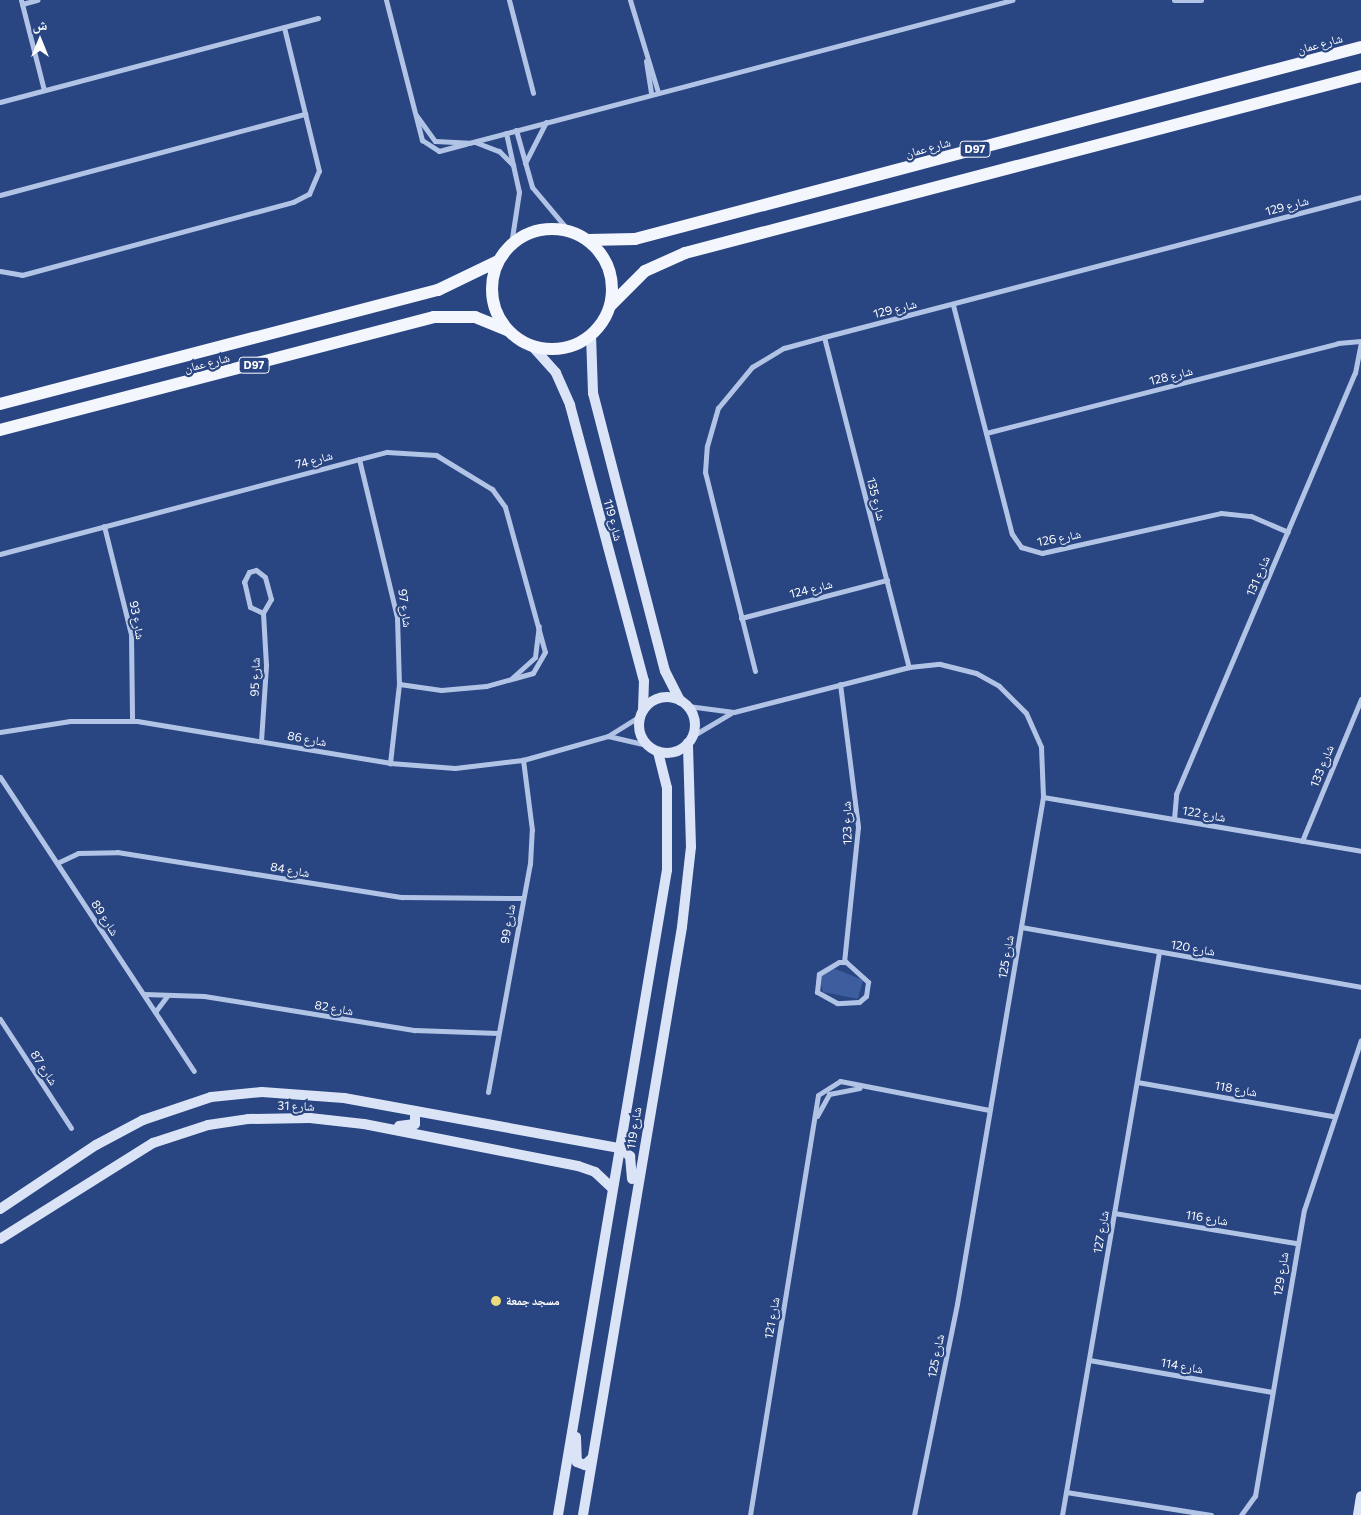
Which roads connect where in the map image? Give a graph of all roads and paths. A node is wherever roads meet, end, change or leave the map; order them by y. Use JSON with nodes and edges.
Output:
{"nodes":[{"id":1,"x":37,"y":0,"type":"edge"},
{"id":2,"x":386,"y":0,"type":"edge"},
{"id":3,"x":509,"y":0,"type":"edge"},
{"id":4,"x":630,"y":0,"type":"edge"},
{"id":5,"x":1012,"y":0,"type":"edge"},
{"id":6,"x":1174,"y":0,"type":"edge"},
{"id":7,"x":1201,"y":0,"type":"edge"},
{"id":8,"x":21,"y":2,"type":"edge"},
{"id":9,"x":318,"y":18,"type":"dead end"},
{"id":10,"x":284,"y":27,"type":"junction"},
{"id":11,"x":1361,"y":47,"type":"edge"},
{"id":12,"x":646,"y":61,"type":"junction"},
{"id":13,"x":1361,"y":76,"type":"edge"},
{"id":14,"x":44,"y":90,"type":"junction"},
{"id":15,"x":658,"y":92,"type":"junction"},
{"id":16,"x":533,"y":93,"type":"dead end"},
{"id":17,"x":651,"y":94,"type":"junction"},
{"id":18,"x":0,"y":102,"type":"edge"},
{"id":19,"x":305,"y":114,"type":"junction"},
{"id":20,"x":546,"y":122,"type":"junction"},
{"id":21,"x":516,"y":130,"type":"junction"},
{"id":22,"x":506,"y":133,"type":"junction"},
{"id":23,"x":472,"y":142,"type":"junction"},
{"id":24,"x":515,"y":166,"type":"junction"},
{"id":25,"x":525,"y":166,"type":"junction"},
{"id":26,"x":0,"y":195,"type":"edge"},
{"id":27,"x":1361,"y":197,"type":"edge"},
{"id":28,"x":568,"y":230,"type":"junction"},
{"id":29,"x":588,"y":240,"type":"junction"},
{"id":30,"x":510,"y":244,"type":"junction"},
{"id":31,"x":498,"y":261,"type":"junction"},
{"id":32,"x":0,"y":271,"type":"edge"},
{"id":33,"x":610,"y":305,"type":"junction"},
{"id":34,"x":953,"y":305,"type":"junction"},
{"id":35,"x":507,"y":330,"type":"junction"},
{"id":36,"x":591,"y":335,"type":"junction"},
{"id":37,"x":824,"y":336,"type":"junction"},
{"id":38,"x":1361,"y":341,"type":"edge"},
{"id":39,"x":532,"y":346,"type":"junction"},
{"id":40,"x":0,"y":400,"type":"edge"},
{"id":41,"x":16,"y":400,"type":"junction"},
{"id":42,"x":0,"y":404,"type":"edge"},
{"id":43,"x":0,"y":430,"type":"edge"},
{"id":44,"x":986,"y":433,"type":"junction"},
{"id":45,"x":359,"y":459,"type":"junction"},
{"id":46,"x":104,"y":526,"type":"junction"},
{"id":47,"x":1288,"y":532,"type":"junction"},
{"id":48,"x":0,"y":554,"type":"edge"},
{"id":49,"x":887,"y":580,"type":"junction"},
{"id":50,"x":263,"y":612,"type":"junction"},
{"id":51,"x":741,"y":618,"type":"junction"},
{"id":52,"x":539,"y":620,"type":"junction"},
{"id":53,"x":909,"y":667,"type":"junction"},
{"id":54,"x":755,"y":671,"type":"dead end"},
{"id":55,"x":510,"y":680,"type":"junction"},
{"id":56,"x":399,"y":684,"type":"junction"},
{"id":57,"x":840,"y":684,"type":"junction"},
{"id":58,"x":1361,"y":699,"type":"edge"},
{"id":59,"x":684,"y":703,"type":"junction"},
{"id":60,"x":734,"y":712,"type":"junction"},
{"id":61,"x":642,"y":713,"type":"junction"},
{"id":62,"x":132,"y":720,"type":"junction"},
{"id":63,"x":0,"y":732,"type":"edge"},
{"id":64,"x":608,"y":736,"type":"junction"},
{"id":65,"x":691,"y":739,"type":"junction"},
{"id":66,"x":261,"y":741,"type":"junction"},
{"id":67,"x":647,"y":745,"type":"junction"},
{"id":68,"x":658,"y":752,"type":"junction"},
{"id":69,"x":523,"y":760,"type":"junction"},
{"id":70,"x":390,"y":763,"type":"junction"},
{"id":71,"x":0,"y":777,"type":"edge"},
{"id":72,"x":1043,"y":797,"type":"junction"},
{"id":73,"x":1174,"y":819,"type":"junction"},
{"id":74,"x":1302,"y":841,"type":"junction"},
{"id":75,"x":1361,"y":851,"type":"edge"},
{"id":76,"x":57,"y":863,"type":"junction"},
{"id":77,"x":523,"y":898,"type":"junction"},
{"id":78,"x":1021,"y":927,"type":"junction"},
{"id":79,"x":1159,"y":952,"type":"junction"},
{"id":80,"x":844,"y":962,"type":"junction"},
{"id":81,"x":1361,"y":986,"type":"edge"},
{"id":82,"x":144,"y":994,"type":"junction"},
{"id":83,"x":168,"y":995,"type":"junction"},
{"id":84,"x":155,"y":1012,"type":"junction"},
{"id":85,"x":0,"y":1019,"type":"edge"},
{"id":86,"x":498,"y":1032,"type":"junction"},
{"id":87,"x":1361,"y":1040,"type":"edge"},
{"id":88,"x":194,"y":1071,"type":"dead end"},
{"id":89,"x":1137,"y":1082,"type":"junction"},
{"id":90,"x":488,"y":1092,"type":"dead end"},
{"id":91,"x":989,"y":1110,"type":"junction"},
{"id":92,"x":415,"y":1111,"type":"junction"},
{"id":93,"x":1332,"y":1116,"type":"junction"},
{"id":94,"x":339,"y":1120,"type":"junction"},
{"id":95,"x":71,"y":1128,"type":"dead end"},
{"id":96,"x":619,"y":1148,"type":"junction"},
{"id":97,"x":611,"y":1187,"type":"junction"},
{"id":98,"x":0,"y":1209,"type":"edge"},
{"id":99,"x":633,"y":1210,"type":"junction"},
{"id":100,"x":1114,"y":1213,"type":"junction"},
{"id":101,"x":0,"y":1239,"type":"edge"},
{"id":102,"x":1296,"y":1243,"type":"junction"},
{"id":103,"x":1089,"y":1360,"type":"junction"},
{"id":104,"x":1272,"y":1392,"type":"junction"},
{"id":105,"x":576,"y":1411,"type":"junction"},
{"id":106,"x":592,"y":1458,"type":"junction"},
{"id":107,"x":1066,"y":1492,"type":"junction"},
{"id":108,"x":1361,"y":1496,"type":"edge"},
{"id":109,"x":558,"y":1515,"type":"edge"},
{"id":110,"x":583,"y":1515,"type":"edge"},
{"id":111,"x":752,"y":1515,"type":"edge"},
{"id":112,"x":914,"y":1515,"type":"edge"},
{"id":113,"x":1062,"y":1515,"type":"edge"},
{"id":114,"x":1211,"y":1515,"type":"edge"},
{"id":115,"x":1242,"y":1515,"type":"edge"},
{"id":116,"x":1358,"y":1515,"type":"edge"}],
"edges":[{"from":1,"to":8,"type":"street"},
{"from":2,"to":23,"type":"street"},
{"from":3,"to":16,"type":"street"},
{"from":4,"to":12,"type":"street"},
{"from":5,"to":15,"type":"street"},
{"from":6,"to":7,"type":"street"},
{"from":8,"to":14,"type":"street"},
{"from":9,"to":10,"type":"street"},
{"from":10,"to":14,"type":"street"},
{"from":10,"to":19,"type":"street"},
{"from":11,"to":29,"type":"main road","name":"شارع عمان","number":"D97"},
{"from":12,"to":15,"type":"street"},
{"from":12,"to":17,"type":"street"},
{"from":13,"to":33,"type":"main road","number":"D97"},
{"from":14,"to":18,"type":"street"},
{"from":15,"to":17,"type":"street"},
{"from":17,"to":20,"type":"street"},
{"from":19,"to":26,"type":"street"},
{"from":19,"to":32,"type":"street"},
{"from":20,"to":21,"type":"street"},
{"from":20,"to":25,"type":"street"},
{"from":21,"to":22,"type":"street"},
{"from":21,"to":25,"type":"street"},
{"from":22,"to":23,"type":"street"},
{"from":22,"to":24,"type":"street"},
{"from":23,"to":24,"type":"street"},
{"from":24,"to":30,"type":"street"},
{"from":25,"to":28,"type":"street"},
{"from":27,"to":34,"type":"street","name":"شارع 129"},
{"from":28,"to":29,"type":"main road"},
{"from":28,"to":30,"type":"main road"},
{"from":29,"to":33,"type":"main road"},
{"from":30,"to":31,"type":"main road"},
{"from":31,"to":35,"type":"main road"},
{"from":31,"to":41,"type":"main road","name":"شارع عمان","number":"D97"},
{"from":33,"to":36,"type":"main road"},
{"from":34,"to":37,"type":"street","name":"شارع 129"},
{"from":34,"to":44,"type":"street","name":"شارع 126"},
{"from":35,"to":39,"type":"main road"},
{"from":35,"to":43,"type":"main road","name":"شارع عمان","number":"D97"},
{"from":36,"to":39,"type":"main road"},
{"from":36,"to":59,"type":"street","name":"شارع 119"},
{"from":37,"to":49,"type":"street","name":"شارع 135"},
{"from":37,"to":51,"type":"street","name":"شارع 129"},
{"from":38,"to":44,"type":"street","name":"شارع 128"},
{"from":38,"to":47,"type":"street","name":"شارع 131"},
{"from":39,"to":61,"type":"street","name":"شارع 119"},
{"from":40,"to":41,"type":"street"},
{"from":41,"to":42,"type":"main road","name":"شارع عمان","number":"D97"},
{"from":44,"to":47,"type":"street","name":"شارع 126"},
{"from":45,"to":46,"type":"street","name":"شارع 74"},
{"from":45,"to":52,"type":"street","name":"شارع 74"},
{"from":45,"to":56,"type":"street","name":"شارع 97"},
{"from":46,"to":48,"type":"street","name":"شارع 74"},
{"from":46,"to":62,"type":"street","name":"شارع 93"},
{"from":47,"to":73,"type":"street","name":"شارع 131"},
{"from":49,"to":51,"type":"street","name":"شارع 124"},
{"from":49,"to":53,"type":"street","name":"شارع 135"},
{"from":50,"to":50,"type":"street","name":"شارع 95"},
{"from":50,"to":66,"type":"street","name":"شارع 95"},
{"from":51,"to":54,"type":"street","name":"شارع 129"},
{"from":52,"to":55,"type":"street","name":"شارع 74"},
{"from":52,"to":55,"type":"street","name":"شارع 74"},
{"from":53,"to":57,"type":"street","name":"شارع 125"},
{"from":53,"to":72,"type":"street","name":"شارع 125"},
{"from":55,"to":56,"type":"street","name":"شارع 74"},
{"from":56,"to":70,"type":"street","name":"شارع 97"},
{"from":57,"to":60,"type":"street","name":"شارع 125"},
{"from":57,"to":80,"type":"street","name":"شارع 123"},
{"from":58,"to":74,"type":"street","name":"شارع 133"},
{"from":59,"to":60,"type":"street","name":"شارع 125"},
{"from":59,"to":61,"type":"street"},
{"from":59,"to":65,"type":"street"},
{"from":60,"to":65,"type":"street","name":"شارع 125"},
{"from":61,"to":64,"type":"street","name":"شارع 86"},
{"from":61,"to":67,"type":"street"},
{"from":62,"to":63,"type":"street","name":"شارع 86"},
{"from":62,"to":66,"type":"street","name":"شارع 86"},
{"from":64,"to":67,"type":"street","name":"شارع 86"},
{"from":64,"to":69,"type":"street","name":"شارع 86"},
{"from":65,"to":68,"type":"street"},
{"from":65,"to":99,"type":"street","name":"شارع 119"},
{"from":66,"to":70,"type":"street","name":"شارع 86"},
{"from":67,"to":68,"type":"street"},
{"from":68,"to":96,"type":"street","name":"شارع 119"},
{"from":69,"to":70,"type":"street","name":"شارع 86"},
{"from":69,"to":77,"type":"street","name":"شارع 99"},
{"from":71,"to":76,"type":"street","name":"شارع 89"},
{"from":72,"to":73,"type":"street","name":"شارع 122"},
{"from":72,"to":78,"type":"street","name":"شارع 125"},
{"from":73,"to":74,"type":"street","name":"شارع 122"},
{"from":74,"to":75,"type":"street","name":"شارع 122"},
{"from":76,"to":77,"type":"street","name":"شارع 84"},
{"from":76,"to":82,"type":"street","name":"شارع 89"},
{"from":77,"to":86,"type":"street","name":"شارع 99"},
{"from":78,"to":79,"type":"street","name":"شارع 120"},
{"from":78,"to":91,"type":"street","name":"شارع 125"},
{"from":79,"to":81,"type":"street","name":"شارع 120"},
{"from":79,"to":89,"type":"street","name":"شارع 127"},
{"from":80,"to":80,"type":"street"},
{"from":82,"to":83,"type":"street","name":"شارع 82"},
{"from":82,"to":84,"type":"street","name":"شارع 89"},
{"from":83,"to":84,"type":"street"},
{"from":83,"to":86,"type":"street","name":"شارع 82"},
{"from":84,"to":88,"type":"street","name":"شارع 89"},
{"from":85,"to":95,"type":"street","name":"شارع 87"},
{"from":86,"to":90,"type":"street","name":"شارع 99"},
{"from":87,"to":93,"type":"street","name":"شارع 129"},
{"from":89,"to":93,"type":"street","name":"شارع 118"},
{"from":89,"to":100,"type":"street","name":"شارع 127"},
{"from":91,"to":111,"type":"street","name":"شارع 121"},
{"from":91,"to":112,"type":"street","name":"شارع 125"},
{"from":92,"to":94,"type":"street"},
{"from":92,"to":96,"type":"street","name":"شارع 31"},
{"from":92,"to":98,"type":"street","name":"شارع 31"},
{"from":93,"to":102,"type":"street","name":"شارع 129"},
{"from":94,"to":97,"type":"street","name":"شارع 31"},
{"from":94,"to":101,"type":"street","name":"شارع 31"},
{"from":96,"to":97,"type":"street","name":"شارع 119"},
{"from":96,"to":99,"type":"street"},
{"from":97,"to":105,"type":"street","name":"شارع 119"},
{"from":99,"to":106,"type":"street","name":"شارع 119"},
{"from":100,"to":102,"type":"street","name":"شارع 116"},
{"from":100,"to":103,"type":"street","name":"شارع 127"},
{"from":102,"to":104,"type":"street","name":"شارع 129"},
{"from":103,"to":104,"type":"street","name":"شارع 114"},
{"from":103,"to":107,"type":"street","name":"شارع 127"},
{"from":104,"to":115,"type":"street","name":"شارع 129"},
{"from":105,"to":106,"type":"street"},
{"from":105,"to":109,"type":"street","name":"شارع 119"},
{"from":106,"to":110,"type":"street","name":"شارع 119"},
{"from":107,"to":113,"type":"street","name":"شارع 127"},
{"from":107,"to":114,"type":"street"},
{"from":108,"to":116,"type":"street"}]}
